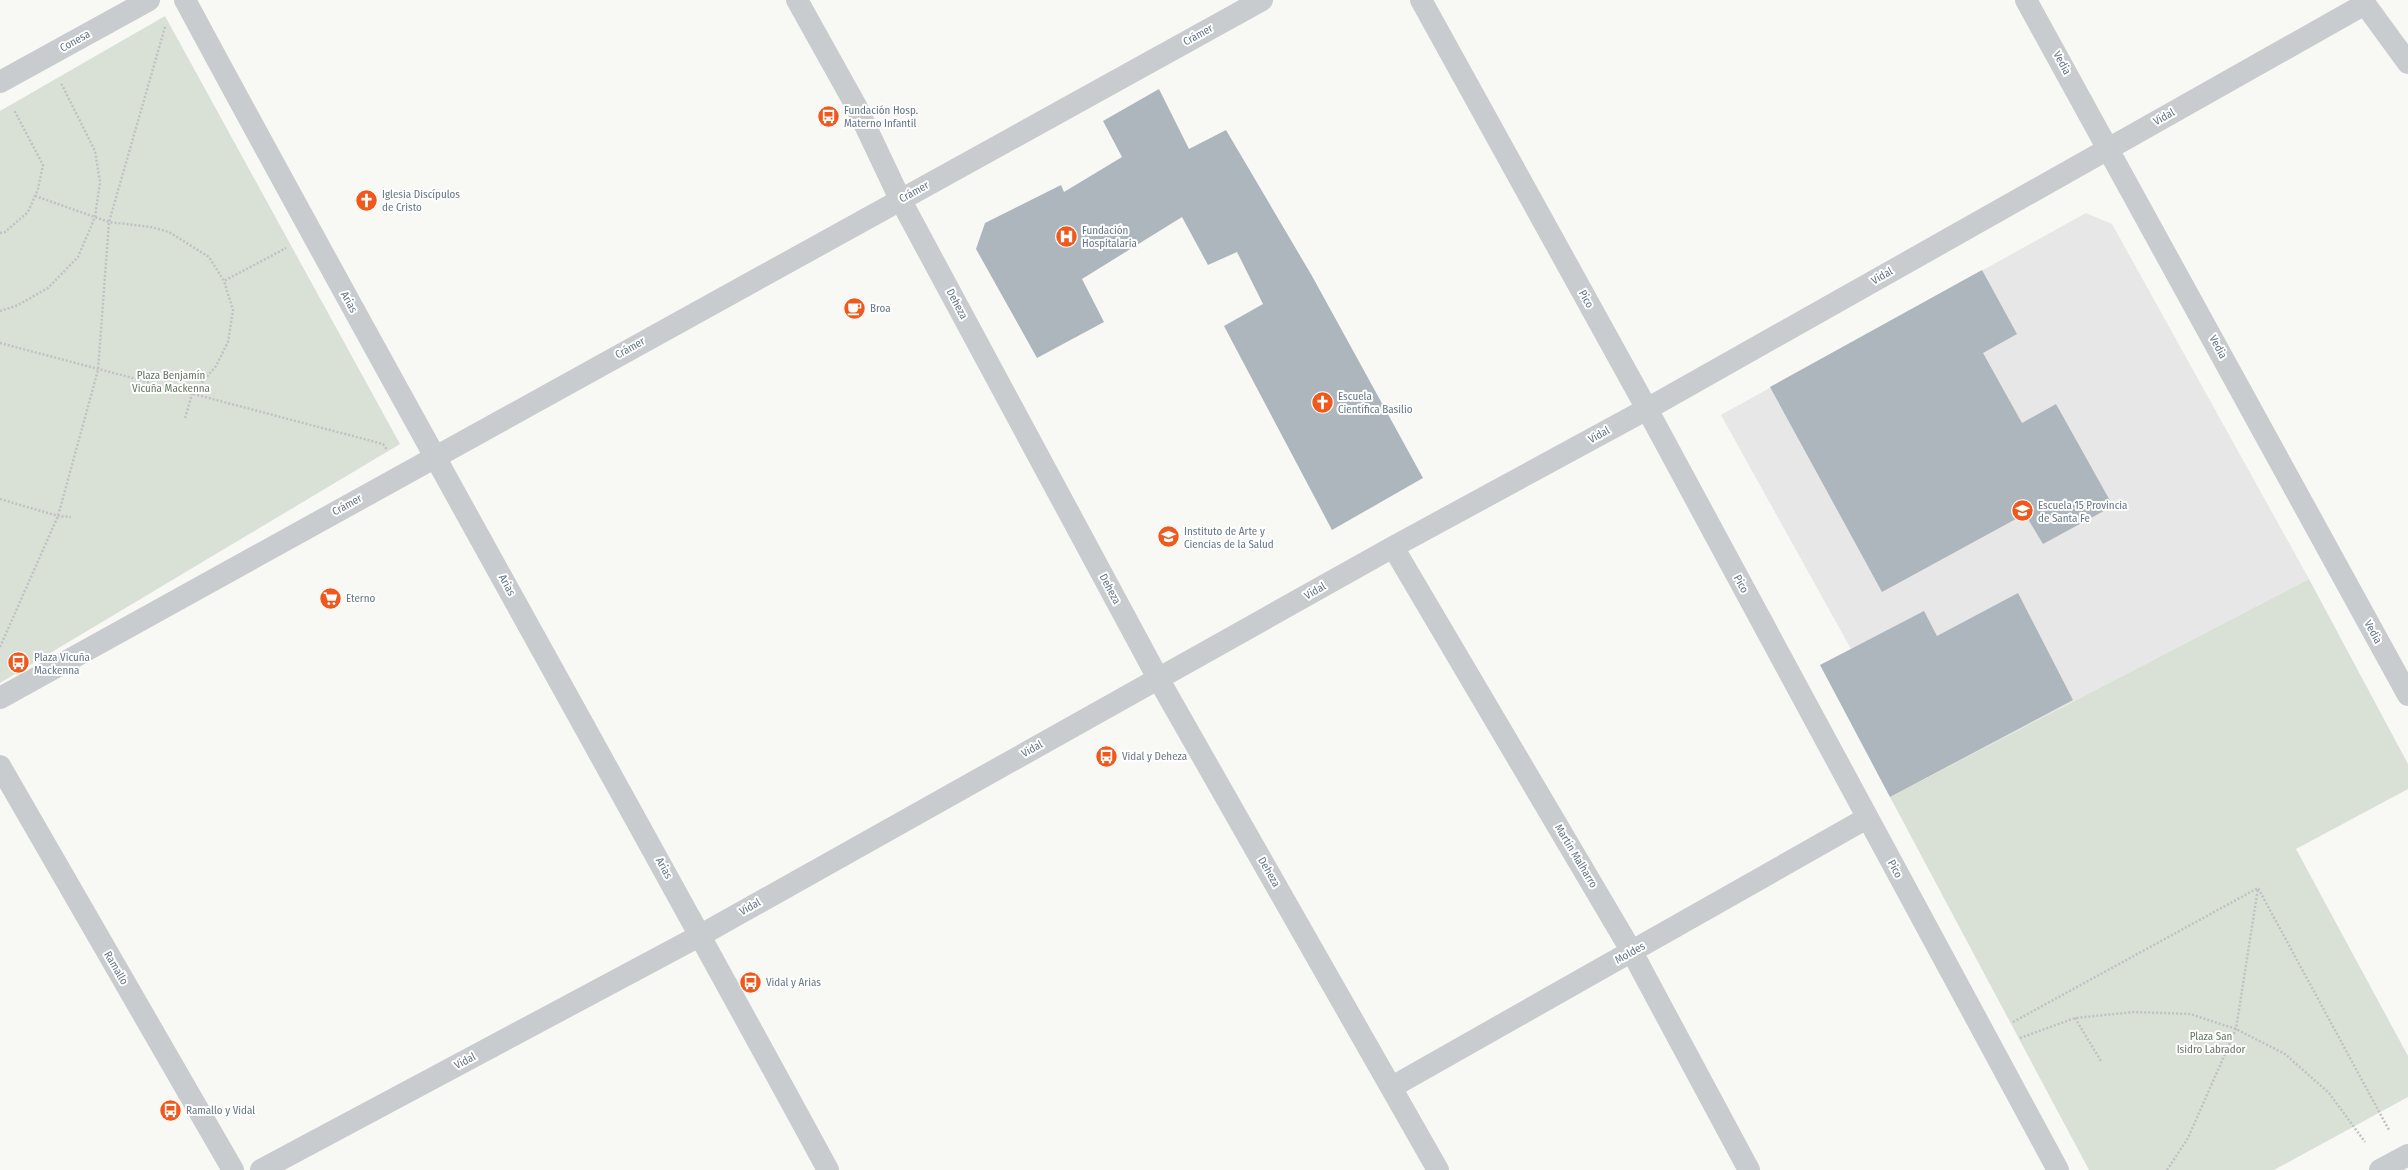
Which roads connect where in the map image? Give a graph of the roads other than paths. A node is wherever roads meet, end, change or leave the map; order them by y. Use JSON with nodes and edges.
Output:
{"nodes":[{"id":1,"x":149,"y":0,"type":"edge"},
{"id":2,"x":185,"y":0,"type":"edge"},
{"id":3,"x":797,"y":0,"type":"edge"},
{"id":4,"x":1262,"y":0,"type":"edge"},
{"id":5,"x":1421,"y":0,"type":"edge"},
{"id":6,"x":2026,"y":0,"type":"edge"},
{"id":7,"x":2364,"y":2,"type":"edge"},
{"id":8,"x":2408,"y":63,"type":"edge"},
{"id":9,"x":0,"y":82,"type":"edge"},
{"id":10,"x":2109,"y":148,"type":"junction"},
{"id":11,"x":900,"y":199,"type":"junction"},
{"id":12,"x":1647,"y":409,"type":"junction"},
{"id":13,"x":436,"y":456,"type":"junction"},
{"id":14,"x":1393,"y":547,"type":"junction"},
{"id":15,"x":1158,"y":680,"type":"junction"},
{"id":16,"x":2408,"y":695,"type":"edge"},
{"id":17,"x":0,"y":698,"type":"edge"},
{"id":18,"x":0,"y":766,"type":"edge"},
{"id":19,"x":1867,"y":818,"type":"junction"},
{"id":20,"x":701,"y":935,"type":"junction"},
{"id":21,"x":1632,"y":952,"type":"junction"},
{"id":22,"x":1392,"y":1087,"type":"junction"},
{"id":23,"x":2406,"y":1156,"type":"edge"},
{"id":24,"x":233,"y":1170,"type":"edge"},
{"id":25,"x":261,"y":1170,"type":"edge"},
{"id":26,"x":828,"y":1170,"type":"edge"},
{"id":27,"x":1438,"y":1170,"type":"edge"},
{"id":28,"x":1749,"y":1170,"type":"edge"},
{"id":29,"x":2058,"y":1170,"type":"edge"},
{"id":30,"x":2380,"y":1170,"type":"edge"}],
"edges":[{"from":1,"to":9,"type":"street","name":"Conesa"},
{"from":2,"to":13,"type":"street","name":"Arias"},
{"from":3,"to":11,"type":"street","name":"Deheza"},
{"from":4,"to":11,"type":"street","name":"Crámer"},
{"from":5,"to":12,"type":"street","name":"Pico"},
{"from":6,"to":10,"type":"street","name":"Vedia"},
{"from":7,"to":8,"type":"street"},
{"from":7,"to":10,"type":"street","name":"Vidal"},
{"from":10,"to":12,"type":"street","name":"Vidal"},
{"from":10,"to":16,"type":"street","name":"Vedia"},
{"from":11,"to":13,"type":"street","name":"Crámer"},
{"from":11,"to":15,"type":"street","name":"Deheza"},
{"from":12,"to":14,"type":"street","name":"Vidal"},
{"from":12,"to":19,"type":"street","name":"Pico"},
{"from":13,"to":17,"type":"street","name":"Crámer"},
{"from":13,"to":20,"type":"street","name":"Arias"},
{"from":14,"to":15,"type":"street","name":"Vidal"},
{"from":14,"to":21,"type":"street","name":"Martín Malharro"},
{"from":15,"to":20,"type":"street","name":"Vidal"},
{"from":15,"to":22,"type":"street","name":"Deheza"},
{"from":18,"to":24,"type":"street","name":"Ramallo"},
{"from":19,"to":21,"type":"street","name":"Moldes"},
{"from":19,"to":29,"type":"street","name":"Pico"},
{"from":20,"to":25,"type":"street","name":"Vidal"},
{"from":20,"to":26,"type":"street","name":"Arias"},
{"from":21,"to":22,"type":"street","name":"Moldes"},
{"from":21,"to":28,"type":"street","name":"Martín Malharro"},
{"from":22,"to":27,"type":"street","name":"Deheza"},
{"from":23,"to":30,"type":"street"}]}
